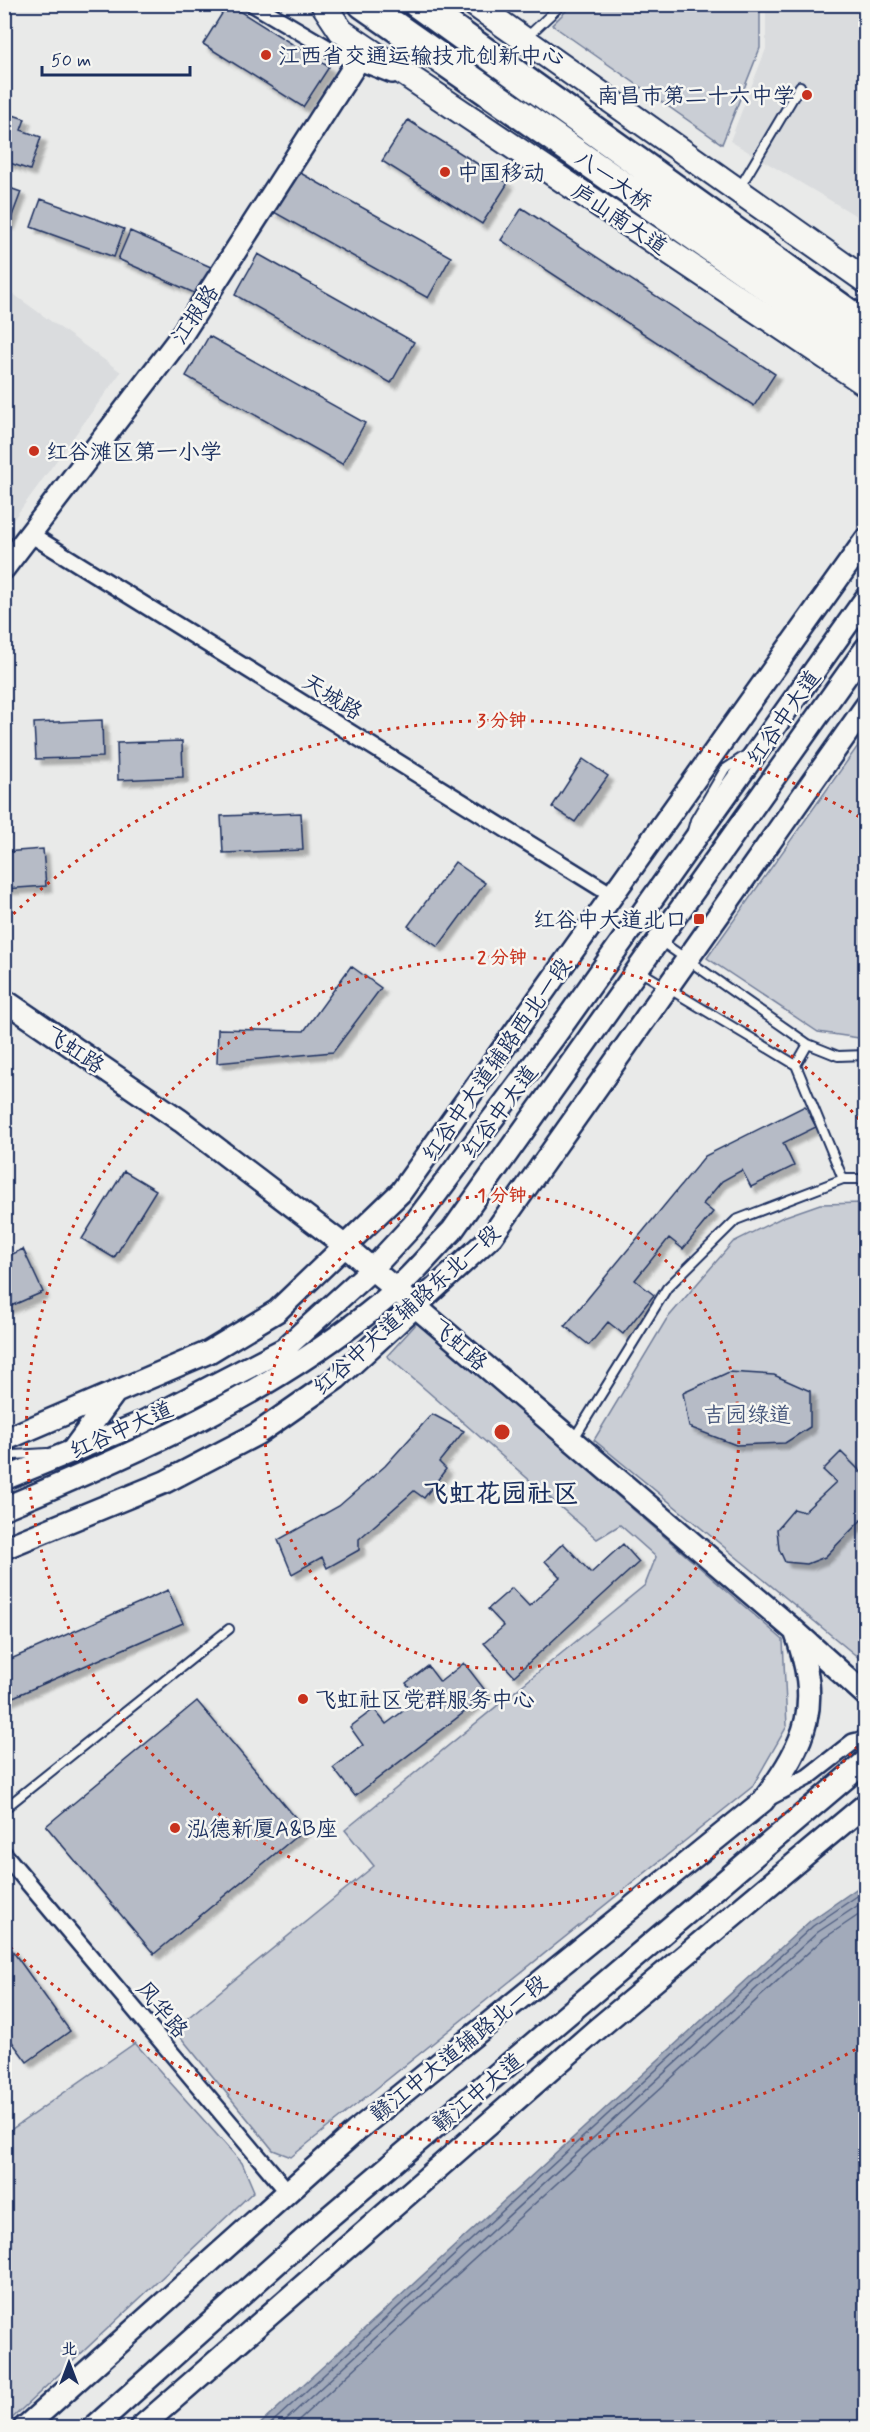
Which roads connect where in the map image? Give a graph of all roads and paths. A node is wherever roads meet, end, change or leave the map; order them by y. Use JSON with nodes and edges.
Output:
{"nodes":[{"id":1,"x":254,"y":4,"type":"edge"},
{"id":2,"x":323,"y":4,"type":"edge"},
{"id":3,"x":363,"y":4,"type":"edge"},
{"id":4,"x":418,"y":4,"type":"edge"},
{"id":5,"x":474,"y":4,"type":"edge"},
{"id":6,"x":562,"y":4,"type":"edge"},
{"id":7,"x":523,"y":41,"type":"junction"},
{"id":8,"x":362,"y":54,"type":"junction"},
{"id":9,"x":800,"y":86,"type":"dead end"},
{"id":10,"x":738,"y":191,"type":"junction"},
{"id":11,"x":866,"y":281,"type":"edge"},
{"id":12,"x":866,"y":326,"type":"edge"},
{"id":13,"x":866,"y":356,"type":"edge"},
{"id":14,"x":866,"y":384,"type":"edge"},
{"id":15,"x":30,"y":534,"type":"junction"},
{"id":16,"x":866,"y":539,"type":"edge"},
{"id":17,"x":4,"y":568,"type":"edge"},
{"id":18,"x":866,"y":598,"type":"edge"},
{"id":19,"x":866,"y":648,"type":"edge"},
{"id":20,"x":866,"y":706,"type":"edge"},
{"id":21,"x":612,"y":896,"type":"junction"},
{"id":22,"x":658,"y":940,"type":"junction"},
{"id":23,"x":686,"y":960,"type":"junction"},
{"id":24,"x":638,"y":970,"type":"junction"},
{"id":25,"x":667,"y":987,"type":"junction"},
{"id":26,"x":4,"y":1000,"type":"edge"},
{"id":27,"x":808,"y":1044,"type":"junction"},
{"id":28,"x":866,"y":1055,"type":"edge"},
{"id":29,"x":796,"y":1065,"type":"junction"},
{"id":30,"x":843,"y":1179,"type":"junction"},
{"id":31,"x":866,"y":1179,"type":"edge"},
{"id":32,"x":345,"y":1246,"type":"junction"},
{"id":33,"x":372,"y":1269,"type":"junction"},
{"id":34,"x":396,"y":1289,"type":"junction"},
{"id":35,"x":416,"y":1306,"type":"junction"},
{"id":36,"x":114,"y":1393,"type":"junction"},
{"id":37,"x":4,"y":1440,"type":"edge"},
{"id":38,"x":573,"y":1441,"type":"junction"},
{"id":39,"x":72,"y":1451,"type":"junction"},
{"id":40,"x":4,"y":1459,"type":"edge"},
{"id":41,"x":4,"y":1479,"type":"edge"},
{"id":42,"x":4,"y":1508,"type":"edge"},
{"id":43,"x":4,"y":1548,"type":"edge"},
{"id":44,"x":229,"y":1629,"type":"dead end"},
{"id":45,"x":795,"y":1631,"type":"junction"},
{"id":46,"x":866,"y":1695,"type":"edge"},
{"id":47,"x":866,"y":1739,"type":"edge"},
{"id":48,"x":866,"y":1761,"type":"edge"},
{"id":49,"x":763,"y":1801,"type":"junction"},
{"id":50,"x":866,"y":1804,"type":"edge"},
{"id":51,"x":4,"y":1809,"type":"edge"},
{"id":52,"x":4,"y":1854,"type":"edge"},
{"id":53,"x":288,"y":2192,"type":"junction"},
{"id":54,"x":24,"y":2427,"type":"edge"},
{"id":55,"x":93,"y":2427,"type":"edge"},
{"id":56,"x":140,"y":2427,"type":"edge"}],
"edges":[{"from":1,"to":8,"type":"street"},
{"from":2,"to":8,"type":"main road","name":"庐山南大道"},
{"from":3,"to":13,"type":"highway","name":"八一大桥"},
{"from":4,"to":12,"type":"highway","name":"八一大桥"},
{"from":5,"to":7,"type":"main road"},
{"from":6,"to":7,"type":"lane"},
{"from":7,"to":10,"type":"main road"},
{"from":8,"to":14,"type":"main road","name":"庐山南大道"},
{"from":8,"to":15,"type":"street","name":"江报路"},
{"from":9,"to":10,"type":"lane"},
{"from":10,"to":11,"type":"main road"},
{"from":15,"to":17,"type":"street","name":"江报路"},
{"from":15,"to":21,"type":"street","name":"天城路"},
{"from":16,"to":21,"type":"street","name":"红谷中大道辅路西北一段"},
{"from":18,"to":33,"type":"street","name":"红谷中大道"},
{"from":19,"to":22,"type":"street","name":"红谷中大道"},
{"from":20,"to":23,"type":"street","name":"红谷中大道辅路东北一段"},
{"from":21,"to":32,"type":"street","name":"红谷中大道辅路西北一段"},
{"from":22,"to":23,"type":"lane"},
{"from":22,"to":24,"type":"street","name":"红谷中大道"},
{"from":23,"to":25,"type":"street","name":"红谷中大道辅路东北一段"},
{"from":23,"to":27,"type":"lane"},
{"from":24,"to":25,"type":"lane"},
{"from":24,"to":34,"type":"street","name":"红谷中大道"},
{"from":25,"to":29,"type":"lane"},
{"from":25,"to":35,"type":"street","name":"红谷中大道辅路东北一段"},
{"from":26,"to":32,"type":"street","name":"飞虹路"},
{"from":27,"to":28,"type":"lane"},
{"from":27,"to":29,"type":"lane"},
{"from":29,"to":30,"type":"lane"},
{"from":30,"to":31,"type":"lane"},
{"from":30,"to":38,"type":"lane"},
{"from":32,"to":33,"type":"street","name":"飞虹路"},
{"from":32,"to":36,"type":"street","name":"红谷中大道辅路西北一段"},
{"from":33,"to":34,"type":"street","name":"飞虹路"},
{"from":33,"to":39,"type":"street","name":"红谷中大道"},
{"from":34,"to":35,"type":"street","name":"飞虹路"},
{"from":34,"to":42,"type":"street","name":"红谷中大道"},
{"from":35,"to":38,"type":"street","name":"飞虹路"},
{"from":35,"to":43,"type":"street","name":"红谷中大道辅路东北一段"},
{"from":36,"to":37,"type":"street","name":"红谷中大道辅路西北一段"},
{"from":36,"to":39,"type":"street"},
{"from":38,"to":45,"type":"street","name":"飞虹路"},
{"from":39,"to":40,"type":"lane"},
{"from":39,"to":41,"type":"street","name":"红谷中大道"},
{"from":44,"to":51,"type":"lane"},
{"from":45,"to":46,"type":"street","name":"飞虹路"},
{"from":45,"to":49,"type":"street","name":"赣江中大道辅路北一段"},
{"from":47,"to":49,"type":"street"},
{"from":48,"to":55,"type":"street","name":"赣江中大道"},
{"from":49,"to":53,"type":"street","name":"赣江中大道辅路北一段"},
{"from":50,"to":56,"type":"street","name":"赣江中大道"},
{"from":52,"to":53,"type":"street","name":"风华路"},
{"from":53,"to":54,"type":"street","name":"赣江中大道辅路北一段"}]}
